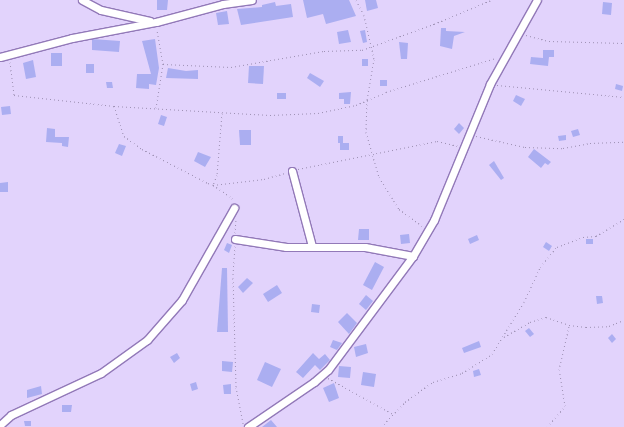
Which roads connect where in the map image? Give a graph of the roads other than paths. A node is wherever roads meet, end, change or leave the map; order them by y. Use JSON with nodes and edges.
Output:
{"nodes":[{"id":1,"x":82,"y":0,"type":"edge"},
{"id":2,"x":252,"y":0,"type":"edge"},
{"id":3,"x":537,"y":0,"type":"edge"},
{"id":4,"x":156,"y":22,"type":"junction"},
{"id":5,"x":0,"y":57,"type":"edge"},
{"id":6,"x":292,"y":171,"type":"road end"},
{"id":7,"x":234,"y":208,"type":"road end"},
{"id":8,"x":235,"y":239,"type":"road end"},
{"id":9,"x":312,"y":246,"type":"junction"},
{"id":10,"x":413,"y":256,"type":"junction"},
{"id":11,"x":0,"y":425,"type":"edge"},
{"id":12,"x":248,"y":427,"type":"edge"}],
"edges":[{"from":1,"to":4,"type":"street"},
{"from":2,"to":4,"type":"street"},
{"from":3,"to":10,"type":"street"},
{"from":4,"to":5,"type":"street"},
{"from":6,"to":9,"type":"street"},
{"from":7,"to":11,"type":"street"},
{"from":8,"to":9,"type":"street"},
{"from":9,"to":10,"type":"street"},
{"from":10,"to":12,"type":"street"}]}
